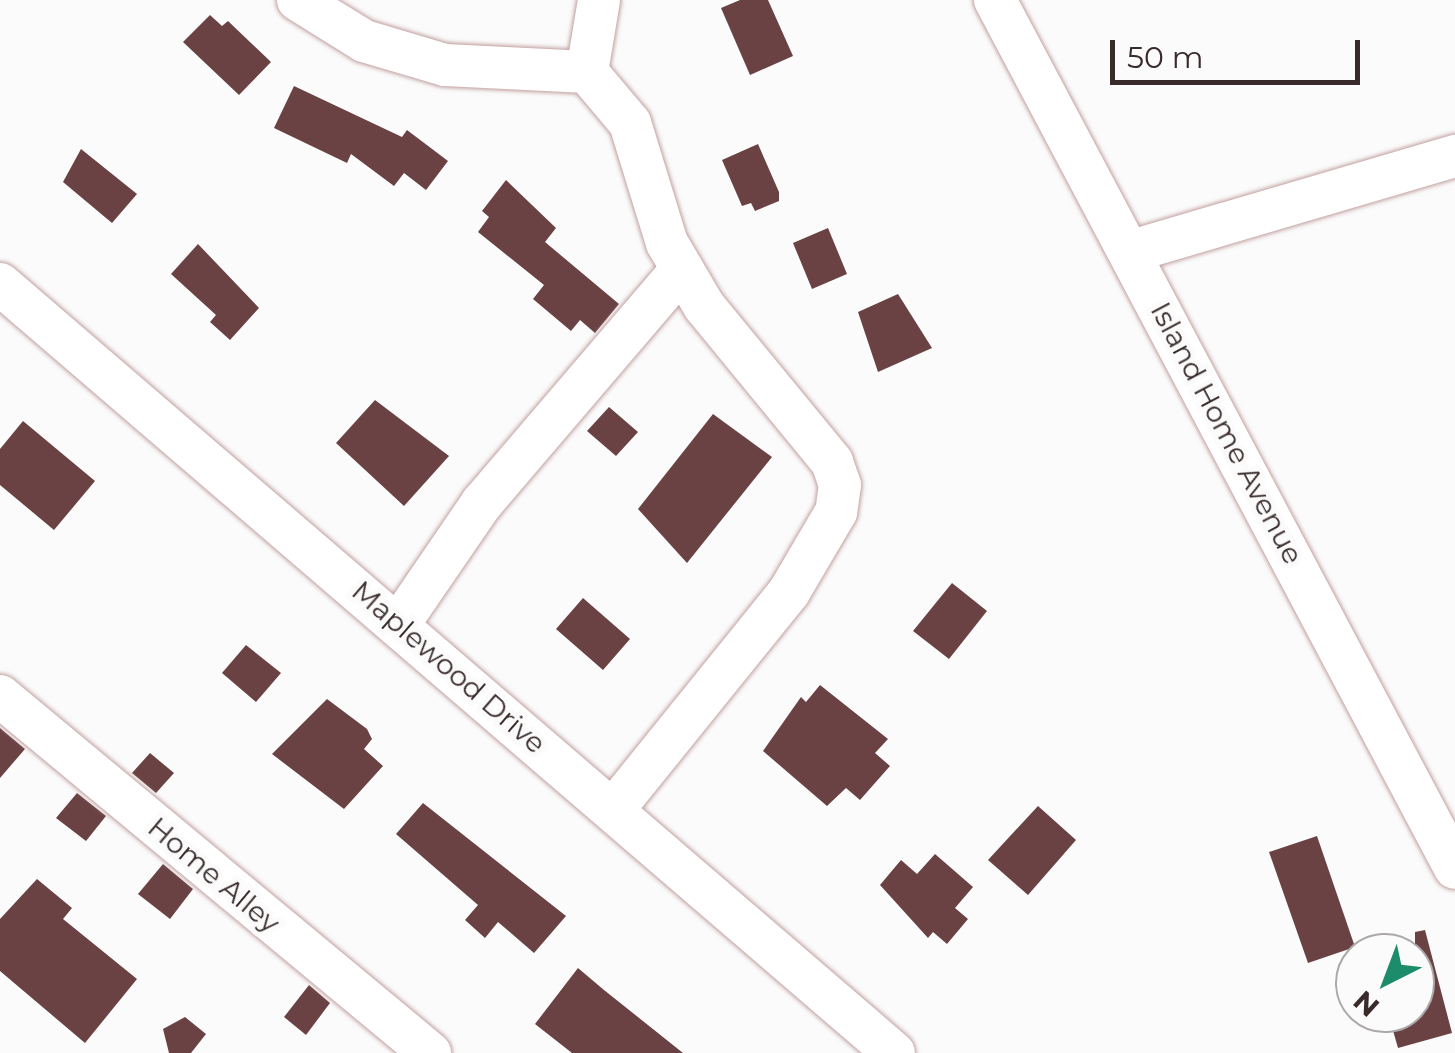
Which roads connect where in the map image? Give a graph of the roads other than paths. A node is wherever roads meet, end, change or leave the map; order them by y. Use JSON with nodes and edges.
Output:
{"nodes":[{"id":1,"x":298,"y":0,"type":"edge"},
{"id":2,"x":598,"y":0,"type":"edge"},
{"id":3,"x":995,"y":0,"type":"edge"},
{"id":4,"x":587,"y":72,"type":"junction"},
{"id":5,"x":1455,"y":156,"type":"edge"},
{"id":6,"x":1132,"y":251,"type":"junction"},
{"id":7,"x":682,"y":269,"type":"junction"},
{"id":8,"x":0,"y":284,"type":"edge"},
{"id":9,"x":399,"y":624,"type":"junction"},
{"id":10,"x":0,"y":696,"type":"edge"},
{"id":11,"x":614,"y":809,"type":"junction"},
{"id":12,"x":1455,"y":868,"type":"edge"},
{"id":13,"x":430,"y":1053,"type":"edge"},
{"id":14,"x":894,"y":1053,"type":"edge"}],
"edges":[{"from":1,"to":4,"type":"street"},
{"from":2,"to":4,"type":"street"},
{"from":3,"to":6,"type":"street","name":"Island Home Avenue"},
{"from":4,"to":7,"type":"street"},
{"from":5,"to":6,"type":"street"},
{"from":6,"to":12,"type":"street","name":"Island Home Avenue"},
{"from":7,"to":9,"type":"street"},
{"from":7,"to":11,"type":"street"},
{"from":8,"to":9,"type":"street","name":"Maplewood Drive"},
{"from":9,"to":11,"type":"street","name":"Maplewood Drive"},
{"from":10,"to":13,"type":"street","name":"Home Alley"},
{"from":11,"to":14,"type":"street","name":"Maplewood Drive"}]}
